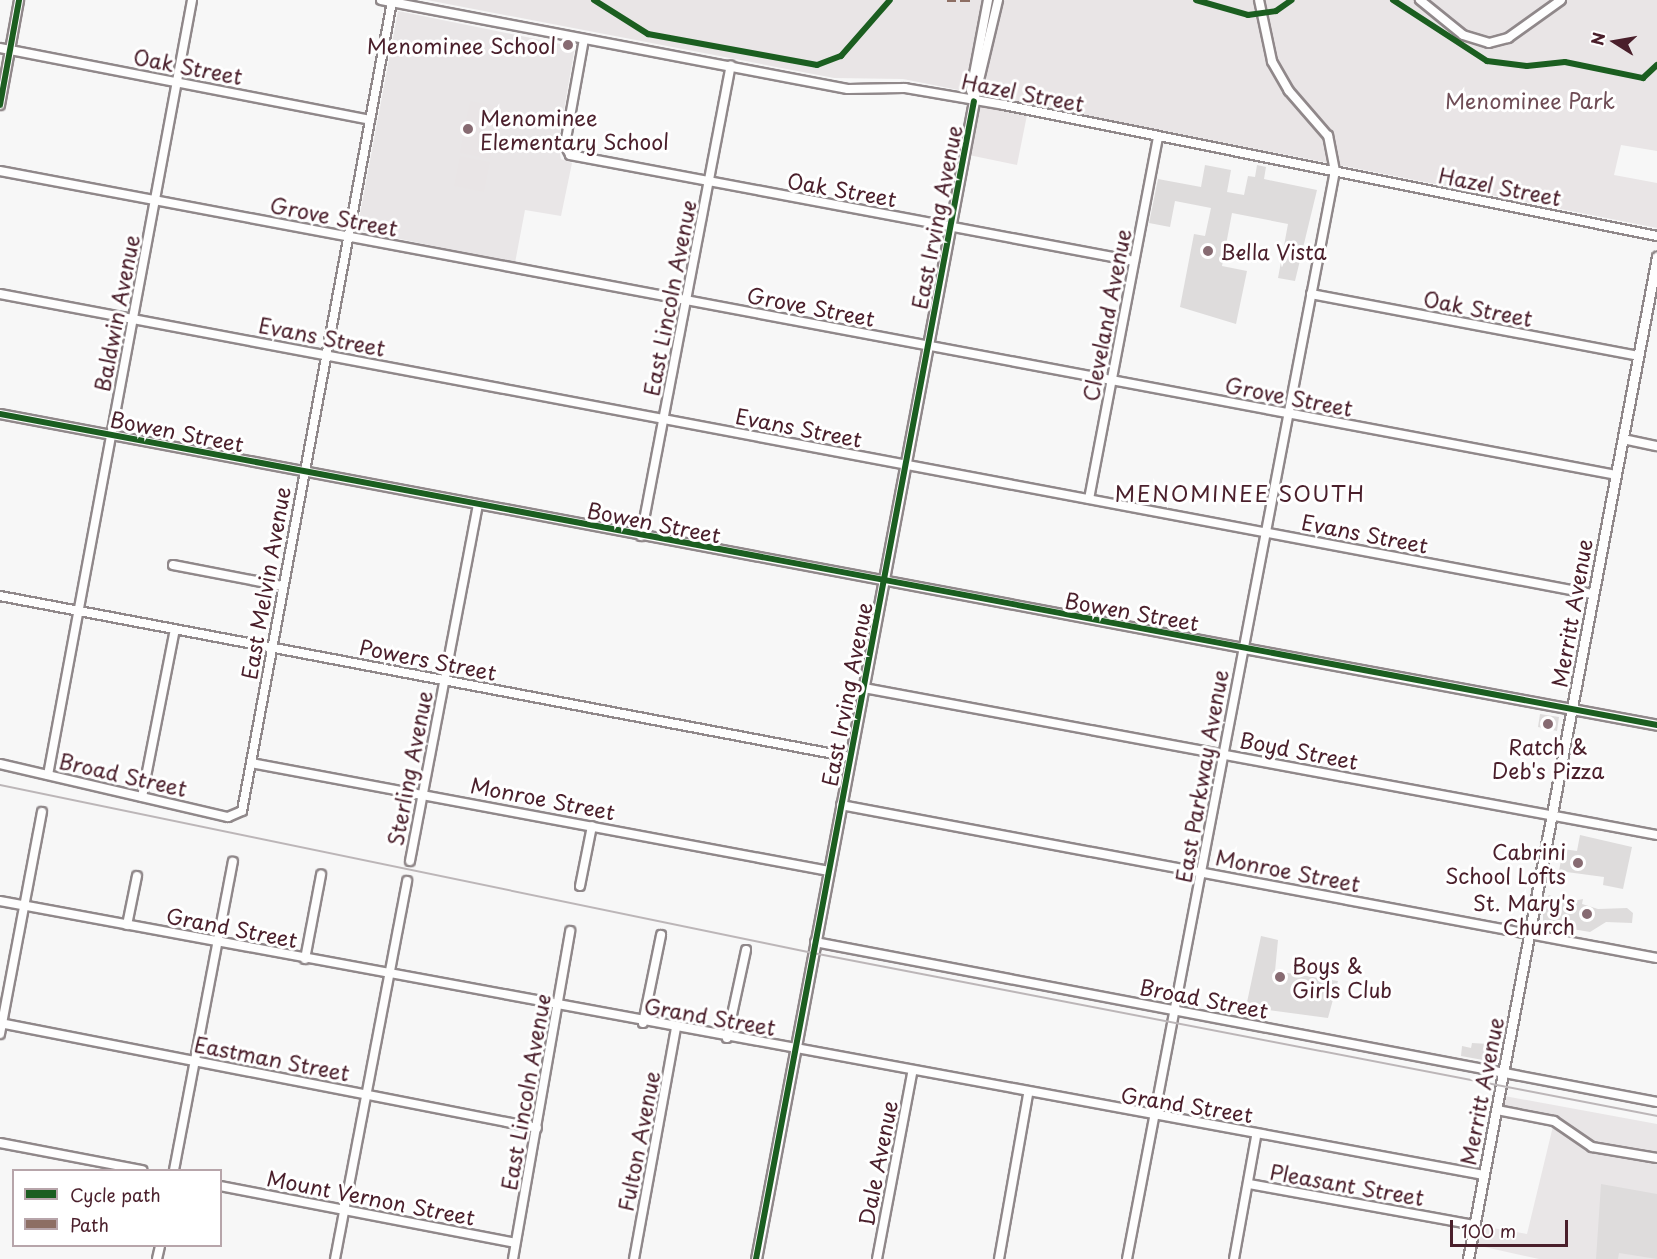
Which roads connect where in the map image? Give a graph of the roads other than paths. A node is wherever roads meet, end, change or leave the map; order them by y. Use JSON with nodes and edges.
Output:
{"nodes":[{"id":1,"x":19,"y":0,"type":"edge"},
{"id":2,"x":192,"y":0,"type":"edge"},
{"id":3,"x":381,"y":0,"type":"edge"},
{"id":4,"x":988,"y":0,"type":"edge"},
{"id":5,"x":998,"y":0,"type":"edge"},
{"id":6,"x":1259,"y":0,"type":"edge"},
{"id":7,"x":1420,"y":0,"type":"edge"},
{"id":8,"x":1561,"y":0,"type":"edge"},
{"id":9,"x":392,"y":2,"type":"junction"},
{"id":10,"x":584,"y":39,"type":"junction"},
{"id":11,"x":0,"y":48,"type":"edge"},
{"id":12,"x":11,"y":50,"type":"junction"},
{"id":13,"x":731,"y":66,"type":"junction"},
{"id":14,"x":177,"y":82,"type":"junction"},
{"id":15,"x":974,"y":100,"type":"junction"},
{"id":16,"x":0,"y":105,"type":"edge"},
{"id":17,"x":370,"y":120,"type":"junction"},
{"id":18,"x":1158,"y":136,"type":"junction"},
{"id":19,"x":0,"y":171,"type":"edge"},
{"id":20,"x":1335,"y":171,"type":"junction"},
{"id":21,"x":710,"y":183,"type":"junction"},
{"id":22,"x":155,"y":201,"type":"junction"},
{"id":23,"x":951,"y":227,"type":"junction"},
{"id":24,"x":1657,"y":236,"type":"edge"},
{"id":25,"x":348,"y":237,"type":"junction"},
{"id":26,"x":1657,"y":257,"type":"edge"},
{"id":27,"x":1134,"y":261,"type":"junction"},
{"id":28,"x":0,"y":294,"type":"edge"},
{"id":29,"x":1311,"y":294,"type":"junction"},
{"id":30,"x":687,"y":301,"type":"junction"},
{"id":31,"x":133,"y":319,"type":"junction"},
{"id":32,"x":928,"y":347,"type":"junction"},
{"id":33,"x":326,"y":355,"type":"junction"},
{"id":34,"x":1638,"y":356,"type":"junction"},
{"id":35,"x":1112,"y":381,"type":"junction"},
{"id":36,"x":0,"y":414,"type":"edge"},
{"id":37,"x":1289,"y":414,"type":"junction"},
{"id":38,"x":663,"y":419,"type":"junction"},
{"id":39,"x":111,"y":435,"type":"junction"},
{"id":40,"x":1623,"y":439,"type":"junction"},
{"id":41,"x":1657,"y":446,"type":"edge"},
{"id":42,"x":906,"y":465,"type":"junction"},
{"id":43,"x":304,"y":471,"type":"junction"},
{"id":44,"x":1616,"y":475,"type":"junction"},
{"id":45,"x":1089,"y":499,"type":"junction"},
{"id":46,"x":478,"y":504,"type":"junction"},
{"id":47,"x":1264,"y":533,"type":"junction"},
{"id":48,"x":642,"y":536,"type":"junction"},
{"id":49,"x":173,"y":566,"type":"dead end"},
{"id":50,"x":884,"y":582,"type":"junction"},
{"id":51,"x":282,"y":585,"type":"junction"},
{"id":52,"x":1592,"y":594,"type":"junction"},
{"id":53,"x":0,"y":596,"type":"edge"},
{"id":54,"x":80,"y":611,"type":"junction"},
{"id":55,"x":175,"y":629,"type":"junction"},
{"id":56,"x":271,"y":648,"type":"junction"},
{"id":57,"x":1243,"y":648,"type":"junction"},
{"id":58,"x":444,"y":680,"type":"junction"},
{"id":59,"x":864,"y":688,"type":"junction"},
{"id":60,"x":1572,"y":709,"type":"junction"},
{"id":61,"x":1657,"y":725,"type":"edge"},
{"id":62,"x":1224,"y":754,"type":"junction"},
{"id":63,"x":850,"y":757,"type":"junction"},
{"id":64,"x":250,"y":763,"type":"junction"},
{"id":65,"x":0,"y":764,"type":"edge"},
{"id":66,"x":48,"y":775,"type":"junction"},
{"id":67,"x":423,"y":794,"type":"junction"},
{"id":68,"x":142,"y":797,"type":"junction"},
{"id":69,"x":842,"y":805,"type":"junction"},
{"id":70,"x":42,"y":812,"type":"dead end"},
{"id":71,"x":1552,"y":815,"type":"junction"},
{"id":72,"x":237,"y":816,"type":"joint"},
{"id":73,"x":592,"y":826,"type":"junction"},
{"id":74,"x":1657,"y":835,"type":"edge"},
{"id":75,"x":410,"y":861,"type":"dead end"},
{"id":76,"x":233,"y":862,"type":"dead end"},
{"id":77,"x":829,"y":871,"type":"junction"},
{"id":78,"x":1202,"y":872,"type":"junction"},
{"id":79,"x":321,"y":875,"type":"dead end"},
{"id":80,"x":137,"y":876,"type":"dead end"},
{"id":81,"x":407,"y":882,"type":"dead end"},
{"id":82,"x":580,"y":886,"type":"dead end"},
{"id":83,"x":0,"y":901,"type":"edge"},
{"id":84,"x":24,"y":905,"type":"junction"},
{"id":85,"x":127,"y":925,"type":"junction"},
{"id":86,"x":570,"y":931,"type":"dead end"},
{"id":87,"x":1528,"y":934,"type":"junction"},
{"id":88,"x":661,"y":935,"type":"dead end"},
{"id":89,"x":218,"y":942,"type":"junction"},
{"id":90,"x":815,"y":942,"type":"junction"},
{"id":91,"x":746,"y":951,"type":"dead end"},
{"id":92,"x":1657,"y":958,"type":"edge"},
{"id":93,"x":305,"y":959,"type":"junction"},
{"id":94,"x":389,"y":975,"type":"junction"},
{"id":95,"x":559,"y":1007,"type":"junction"},
{"id":96,"x":1176,"y":1012,"type":"junction"},
{"id":97,"x":1,"y":1023,"type":"edge"},
{"id":98,"x":643,"y":1023,"type":"junction"},
{"id":99,"x":676,"y":1029,"type":"junction"},
{"id":100,"x":0,"y":1034,"type":"edge"},
{"id":101,"x":727,"y":1038,"type":"junction"},
{"id":102,"x":795,"y":1050,"type":"junction"},
{"id":103,"x":195,"y":1061,"type":"junction"},
{"id":104,"x":1503,"y":1072,"type":"junction"},
{"id":105,"x":912,"y":1073,"type":"junction"},
{"id":106,"x":366,"y":1095,"type":"junction"},
{"id":107,"x":1028,"y":1095,"type":"junction"},
{"id":108,"x":1657,"y":1102,"type":"edge"},
{"id":109,"x":1497,"y":1110,"type":"junction"},
{"id":110,"x":1154,"y":1118,"type":"junction"},
{"id":111,"x":537,"y":1128,"type":"junction"},
{"id":112,"x":1256,"y":1137,"type":"junction"},
{"id":113,"x":0,"y":1143,"type":"edge"},
{"id":114,"x":1657,"y":1158,"type":"edge"},
{"id":115,"x":137,"y":1169,"type":"edge"},
{"id":116,"x":174,"y":1169,"type":"edge"},
{"id":117,"x":1484,"y":1174,"type":"junction"},
{"id":118,"x":1249,"y":1184,"type":"junction"},
{"id":119,"x":222,"y":1186,"type":"edge"},
{"id":120,"x":345,"y":1211,"type":"junction"},
{"id":121,"x":1475,"y":1225,"type":"junction"},
{"id":122,"x":515,"y":1243,"type":"junction"},
{"id":123,"x":335,"y":1259,"type":"edge"},
{"id":124,"x":513,"y":1259,"type":"edge"},
{"id":125,"x":634,"y":1259,"type":"edge"},
{"id":126,"x":756,"y":1259,"type":"edge"},
{"id":127,"x":877,"y":1259,"type":"edge"},
{"id":128,"x":999,"y":1259,"type":"edge"},
{"id":129,"x":1127,"y":1259,"type":"edge"},
{"id":130,"x":1234,"y":1259,"type":"edge"},
{"id":131,"x":1468,"y":1259,"type":"edge"}],
"edges":[{"from":1,"to":12,"type":"street"},
{"from":2,"to":14,"type":"street","name":"Baldwin Avenue"},
{"from":3,"to":9,"type":"street","name":"Hazel Street"},
{"from":4,"to":15,"type":"street","name":"East Irving Avenue"},
{"from":5,"to":15,"type":"street","name":"East Irving Avenue"},
{"from":6,"to":20,"type":"street","name":"East Parkway Avenue"},
{"from":7,"to":8,"type":"street"},
{"from":9,"to":10,"type":"street","name":"Hazel Street"},
{"from":9,"to":17,"type":"street","name":"East Melvin Avenue"},
{"from":10,"to":13,"type":"street","name":"Hazel Street"},
{"from":10,"to":21,"type":"street","name":"Oak Street"},
{"from":11,"to":12,"type":"street","name":"Oak Street"},
{"from":12,"to":14,"type":"street","name":"Oak Street"},
{"from":12,"to":16,"type":"street"},
{"from":13,"to":15,"type":"street","name":"Hazel Street"},
{"from":13,"to":21,"type":"street","name":"East Lincoln Avenue"},
{"from":14,"to":17,"type":"street","name":"Oak Street"},
{"from":14,"to":22,"type":"street","name":"Baldwin Avenue"},
{"from":15,"to":18,"type":"street","name":"Hazel Street"},
{"from":15,"to":23,"type":"street","name":"East Irving Avenue"},
{"from":17,"to":25,"type":"street","name":"East Melvin Avenue"},
{"from":18,"to":20,"type":"street","name":"Hazel Street"},
{"from":18,"to":27,"type":"street","name":"Cleveland Avenue"},
{"from":19,"to":22,"type":"street","name":"Grove Street"},
{"from":20,"to":24,"type":"street","name":"Hazel Street"},
{"from":20,"to":29,"type":"street","name":"East Parkway Avenue"},
{"from":21,"to":23,"type":"street","name":"Oak Street"},
{"from":21,"to":30,"type":"street","name":"East Lincoln Avenue"},
{"from":22,"to":25,"type":"street","name":"Grove Street"},
{"from":22,"to":31,"type":"street","name":"Baldwin Avenue"},
{"from":23,"to":27,"type":"street","name":"Oak Street"},
{"from":23,"to":32,"type":"street","name":"East Irving Avenue"},
{"from":25,"to":30,"type":"street","name":"Grove Street"},
{"from":25,"to":33,"type":"street","name":"East Melvin Avenue"},
{"from":26,"to":34,"type":"street","name":"Merritt Avenue"},
{"from":27,"to":35,"type":"street","name":"Cleveland Avenue"},
{"from":28,"to":31,"type":"street","name":"Evans Street"},
{"from":29,"to":34,"type":"street","name":"Oak Street"},
{"from":29,"to":37,"type":"street","name":"East Parkway Avenue"},
{"from":30,"to":32,"type":"street","name":"Grove Street"},
{"from":30,"to":38,"type":"street","name":"East Lincoln Avenue"},
{"from":31,"to":33,"type":"street","name":"Evans Street"},
{"from":31,"to":39,"type":"street","name":"Baldwin Avenue"},
{"from":32,"to":35,"type":"street","name":"Grove Street"},
{"from":32,"to":42,"type":"street","name":"East Irving Avenue"},
{"from":33,"to":38,"type":"street","name":"Evans Street"},
{"from":33,"to":43,"type":"street","name":"East Melvin Avenue"},
{"from":34,"to":40,"type":"street","name":"Merritt Avenue"},
{"from":35,"to":37,"type":"street","name":"Grove Street"},
{"from":35,"to":45,"type":"street","name":"Cleveland Avenue"},
{"from":36,"to":39,"type":"street","name":"Bowen Street"},
{"from":37,"to":44,"type":"street","name":"Grove Street"},
{"from":37,"to":47,"type":"street","name":"East Parkway Avenue"},
{"from":38,"to":42,"type":"street","name":"Evans Street"},
{"from":38,"to":48,"type":"street","name":"East Lincoln Avenue"},
{"from":39,"to":43,"type":"street","name":"Bowen Street"},
{"from":39,"to":54,"type":"street","name":"Baldwin Avenue"},
{"from":40,"to":41,"type":"street"},
{"from":40,"to":44,"type":"street","name":"Merritt Avenue"},
{"from":42,"to":45,"type":"street","name":"Evans Street"},
{"from":42,"to":50,"type":"street","name":"East Irving Avenue"},
{"from":43,"to":46,"type":"street","name":"Bowen Street"},
{"from":43,"to":51,"type":"street","name":"East Melvin Avenue"},
{"from":44,"to":52,"type":"street","name":"Merritt Avenue"},
{"from":45,"to":47,"type":"street","name":"Evans Street"},
{"from":46,"to":48,"type":"street","name":"Bowen Street"},
{"from":46,"to":58,"type":"street","name":"Sterling Avenue"},
{"from":47,"to":52,"type":"street","name":"Evans Street"},
{"from":47,"to":57,"type":"street","name":"East Parkway Avenue"},
{"from":48,"to":50,"type":"street","name":"Bowen Street"},
{"from":49,"to":51,"type":"street"},
{"from":50,"to":57,"type":"street","name":"Bowen Street"},
{"from":50,"to":59,"type":"street","name":"East Irving Avenue"},
{"from":51,"to":56,"type":"street","name":"East Melvin Avenue"},
{"from":52,"to":60,"type":"street","name":"Merritt Avenue"},
{"from":53,"to":54,"type":"street","name":"Powers Street"},
{"from":54,"to":55,"type":"street","name":"Powers Street"},
{"from":54,"to":66,"type":"street","name":"Baldwin Avenue"},
{"from":55,"to":56,"type":"street","name":"Powers Street"},
{"from":55,"to":68,"type":"street"},
{"from":56,"to":58,"type":"street","name":"Powers Street"},
{"from":56,"to":64,"type":"street","name":"East Melvin Avenue"},
{"from":57,"to":60,"type":"street","name":"Bowen Street"},
{"from":57,"to":62,"type":"street","name":"East Parkway Avenue"},
{"from":58,"to":63,"type":"street","name":"Powers Street"},
{"from":58,"to":67,"type":"street","name":"Sterling Avenue"},
{"from":59,"to":62,"type":"street","name":"Boyd Street"},
{"from":59,"to":63,"type":"street","name":"East Irving Avenue"},
{"from":60,"to":61,"type":"street","name":"Bowen Street"},
{"from":60,"to":71,"type":"street","name":"Merritt Avenue"},
{"from":62,"to":71,"type":"street","name":"Boyd Street"},
{"from":62,"to":78,"type":"street","name":"East Parkway Avenue"},
{"from":63,"to":69,"type":"street","name":"East Irving Avenue"},
{"from":64,"to":67,"type":"street","name":"Monroe Street"},
{"from":64,"to":72,"type":"street","name":"East Melvin Avenue"},
{"from":65,"to":66,"type":"street","name":"Broad Street"},
{"from":66,"to":68,"type":"street","name":"Broad Street"},
{"from":67,"to":73,"type":"street","name":"Monroe Street"},
{"from":67,"to":75,"type":"street","name":"Sterling Avenue"},
{"from":68,"to":72,"type":"street","name":"Broad Street"},
{"from":69,"to":77,"type":"street","name":"East Irving Avenue"},
{"from":69,"to":78,"type":"street","name":"Monroe Street"},
{"from":70,"to":84,"type":"street"},
{"from":71,"to":74,"type":"street","name":"Boyd Street"},
{"from":71,"to":87,"type":"street","name":"Merritt Avenue"},
{"from":73,"to":77,"type":"street","name":"Monroe Street"},
{"from":73,"to":82,"type":"street"},
{"from":76,"to":89,"type":"street"},
{"from":77,"to":90,"type":"street","name":"East Irving Avenue"},
{"from":78,"to":87,"type":"street","name":"Monroe Street"},
{"from":78,"to":96,"type":"street","name":"East Parkway Avenue"},
{"from":79,"to":93,"type":"street"},
{"from":80,"to":85,"type":"street"},
{"from":81,"to":94,"type":"street"},
{"from":83,"to":84,"type":"street","name":"Grand Street"},
{"from":84,"to":85,"type":"street","name":"Grand Street"},
{"from":84,"to":97,"type":"street"},
{"from":85,"to":89,"type":"street","name":"Grand Street"},
{"from":86,"to":95,"type":"street","name":"East Lincoln Avenue"},
{"from":87,"to":92,"type":"street","name":"Monroe Street"},
{"from":87,"to":104,"type":"street","name":"Merritt Avenue"},
{"from":88,"to":98,"type":"street"},
{"from":89,"to":93,"type":"street","name":"Grand Street"},
{"from":89,"to":103,"type":"street"},
{"from":90,"to":96,"type":"street","name":"Broad Street"},
{"from":90,"to":102,"type":"street","name":"East Irving Avenue"},
{"from":91,"to":101,"type":"street"},
{"from":93,"to":94,"type":"street","name":"Grand Street"},
{"from":94,"to":95,"type":"street","name":"Grand Street"},
{"from":94,"to":106,"type":"street"},
{"from":95,"to":98,"type":"street","name":"Grand Street"},
{"from":95,"to":111,"type":"street","name":"East Lincoln Avenue"},
{"from":96,"to":104,"type":"street","name":"Broad Street"},
{"from":96,"to":110,"type":"street","name":"East Parkway Avenue"},
{"from":97,"to":100,"type":"street"},
{"from":97,"to":103,"type":"street","name":"Eastman Street"},
{"from":98,"to":99,"type":"street","name":"Grand Street"},
{"from":99,"to":101,"type":"street","name":"Grand Street"},
{"from":99,"to":125,"type":"street","name":"Fulton Avenue"},
{"from":101,"to":102,"type":"street","name":"Grand Street"},
{"from":102,"to":105,"type":"street","name":"Grand Street"},
{"from":102,"to":126,"type":"street","name":"East Irving Avenue"},
{"from":103,"to":106,"type":"street","name":"Eastman Street"},
{"from":103,"to":116,"type":"street"},
{"from":104,"to":108,"type":"street","name":"Broad Street"},
{"from":104,"to":109,"type":"street","name":"Merritt Avenue"},
{"from":105,"to":107,"type":"street","name":"Grand Street"},
{"from":105,"to":127,"type":"street","name":"Dale Avenue"},
{"from":106,"to":111,"type":"street","name":"Eastman Street"},
{"from":106,"to":120,"type":"street"},
{"from":107,"to":110,"type":"street","name":"Grand Street"},
{"from":107,"to":128,"type":"street"},
{"from":109,"to":114,"type":"street"},
{"from":109,"to":117,"type":"street","name":"Merritt Avenue"},
{"from":110,"to":112,"type":"street","name":"Grand Street"},
{"from":110,"to":129,"type":"street","name":"East Parkway Avenue"},
{"from":111,"to":122,"type":"street","name":"East Lincoln Avenue"},
{"from":112,"to":117,"type":"street","name":"Grand Street"},
{"from":112,"to":118,"type":"street"},
{"from":113,"to":115,"type":"street"},
{"from":117,"to":121,"type":"street","name":"Merritt Avenue"},
{"from":118,"to":121,"type":"street","name":"Pleasant Street"},
{"from":118,"to":130,"type":"street"},
{"from":119,"to":120,"type":"street","name":"Mount Vernon Street"},
{"from":120,"to":122,"type":"street","name":"Mount Vernon Street"},
{"from":120,"to":123,"type":"street"},
{"from":121,"to":131,"type":"street","name":"Merritt Avenue"},
{"from":122,"to":124,"type":"street","name":"East Lincoln Avenue"}]}
